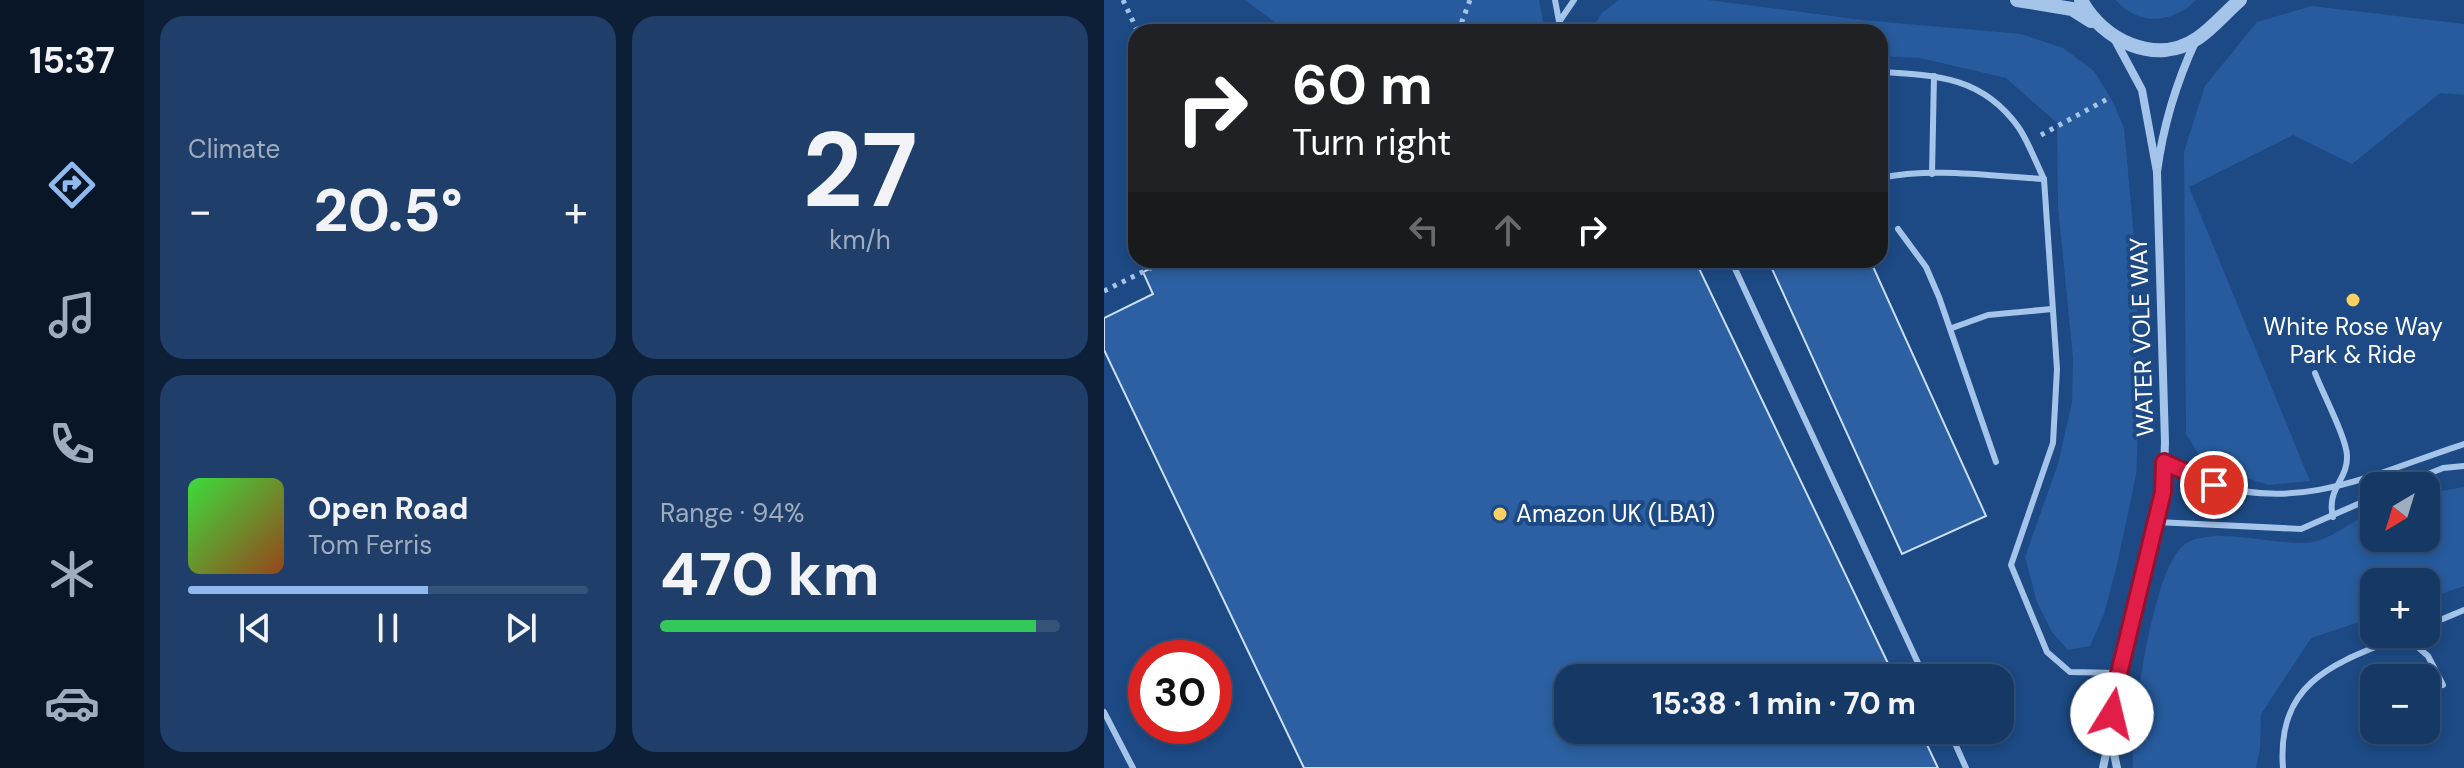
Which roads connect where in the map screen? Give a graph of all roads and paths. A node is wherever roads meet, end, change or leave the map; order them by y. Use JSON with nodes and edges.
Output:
{"nodes":[{"id":1,"x":1123,"y":0,"type":"edge"},
{"id":2,"x":1470,"y":0,"type":"edge"},
{"id":3,"x":1555,"y":0,"type":"edge"},
{"id":4,"x":1574,"y":0,"type":"edge"},
{"id":5,"x":2017,"y":0,"type":"edge"},
{"id":6,"x":2081,"y":0,"type":"edge"},
{"id":7,"x":2240,"y":0,"type":"edge"},
{"id":8,"x":2227,"y":7,"type":"edge"},
{"id":9,"x":1559,"y":22,"type":"joint"},
{"id":10,"x":1134,"y":24,"type":"edge"},
{"id":11,"x":1461,"y":24,"type":"edge"},
{"id":12,"x":2098,"y":26,"type":"junction"},
{"id":13,"x":2114,"y":38,"type":"junction"},
{"id":14,"x":2196,"y":40,"type":"junction"},
{"id":15,"x":1888,"y":73,"type":"edge"},
{"id":16,"x":1934,"y":76,"type":"junction"},
{"id":17,"x":2111,"y":97,"type":"dead end"},
{"id":18,"x":2026,"y":143,"type":"junction"},
{"id":19,"x":2157,"y":172,"type":"junction"},
{"id":20,"x":1932,"y":174,"type":"junction"},
{"id":21,"x":1888,"y":177,"type":"edge"},
{"id":22,"x":2044,"y":179,"type":"junction"},
{"id":23,"x":1898,"y":229,"type":"dead end"},
{"id":24,"x":1151,"y":268,"type":"edge"},
{"id":25,"x":1735,"y":268,"type":"edge"},
{"id":26,"x":1104,"y":291,"type":"edge"},
{"id":27,"x":2052,"y":309,"type":"junction"},
{"id":28,"x":1952,"y":328,"type":"junction"},
{"id":29,"x":2315,"y":373,"type":"dead end"},
{"id":30,"x":2464,"y":444,"type":"edge"},
{"id":31,"x":1996,"y":462,"type":"dead end"},
{"id":32,"x":2164,"y":462,"type":"junction"},
{"id":33,"x":2464,"y":466,"type":"edge"},
{"id":34,"x":2433,"y":472,"type":"edge"},
{"id":35,"x":2335,"y":489,"type":"junction"},
{"id":36,"x":2360,"y":504,"type":"edge"},
{"id":37,"x":2333,"y":517,"type":"junction"},
{"id":38,"x":2156,"y":522,"type":"junction"},
{"id":39,"x":2464,"y":610,"type":"edge"},
{"id":40,"x":2440,"y":620,"type":"edge"},
{"id":41,"x":2371,"y":648,"type":"edge"},
{"id":42,"x":2420,"y":648,"type":"edge"},
{"id":43,"x":1919,"y":664,"type":"edge"},
{"id":44,"x":2119,"y":673,"type":"junction"},
{"id":45,"x":2443,"y":685,"type":"dead end"},
{"id":46,"x":1104,"y":712,"type":"edge"},
{"id":47,"x":2110,"y":735,"type":"junction"},
{"id":48,"x":1955,"y":744,"type":"edge"},
{"id":49,"x":1133,"y":768,"type":"edge"},
{"id":50,"x":1966,"y":768,"type":"edge"},
{"id":51,"x":2103,"y":768,"type":"edge"},
{"id":52,"x":2117,"y":768,"type":"edge"},
{"id":53,"x":2283,"y":768,"type":"edge"}],
"edges":[{"from":1,"to":10,"type":"path"},
{"from":2,"to":11,"type":"path"},
{"from":3,"to":9,"type":"lane"},
{"from":4,"to":9,"type":"lane"},
{"from":5,"to":12,"type":"street"},
{"from":6,"to":12,"type":"street"},
{"from":7,"to":8,"type":"street"},
{"from":8,"to":14,"type":"street"},
{"from":12,"to":13,"type":"street"},
{"from":13,"to":14,"type":"street"},
{"from":13,"to":19,"type":"street","name":"WATER VOLE WAY"},
{"from":14,"to":19,"type":"street","name":"WATER VOLE WAY"},
{"from":15,"to":16,"type":"lane"},
{"from":16,"to":18,"type":"lane"},
{"from":16,"to":20,"type":"lane"},
{"from":17,"to":18,"type":"path"},
{"from":18,"to":22,"type":"lane"},
{"from":19,"to":32,"type":"street","name":"WATER VOLE WAY"},
{"from":20,"to":21,"type":"lane"},
{"from":20,"to":22,"type":"lane"},
{"from":22,"to":27,"type":"lane"},
{"from":23,"to":28,"type":"lane"},
{"from":24,"to":26,"type":"path"},
{"from":25,"to":43,"type":"lane"},
{"from":27,"to":28,"type":"lane"},
{"from":27,"to":44,"type":"lane"},
{"from":28,"to":31,"type":"lane"},
{"from":29,"to":35,"type":"lane"},
{"from":30,"to":35,"type":"lane"},
{"from":32,"to":35,"type":"lane"},
{"from":32,"to":38,"type":"street","name":"WATER VOLE WAY"},
{"from":33,"to":34,"type":"lane"},
{"from":35,"to":37,"type":"lane"},
{"from":36,"to":37,"type":"lane"},
{"from":37,"to":38,"type":"lane"},
{"from":38,"to":44,"type":"street","name":"WATER VOLE WAY"},
{"from":39,"to":40,"type":"lane"},
{"from":41,"to":53,"type":"lane"},
{"from":42,"to":45,"type":"lane"},
{"from":44,"to":47,"type":"street","name":"WATER VOLE WAY"},
{"from":46,"to":49,"type":"lane"},
{"from":47,"to":51,"type":"street","name":"WATER VOLE WAY"},
{"from":47,"to":52,"type":"street","name":"WATER VOLE WAY"},
{"from":48,"to":50,"type":"lane"}]}
